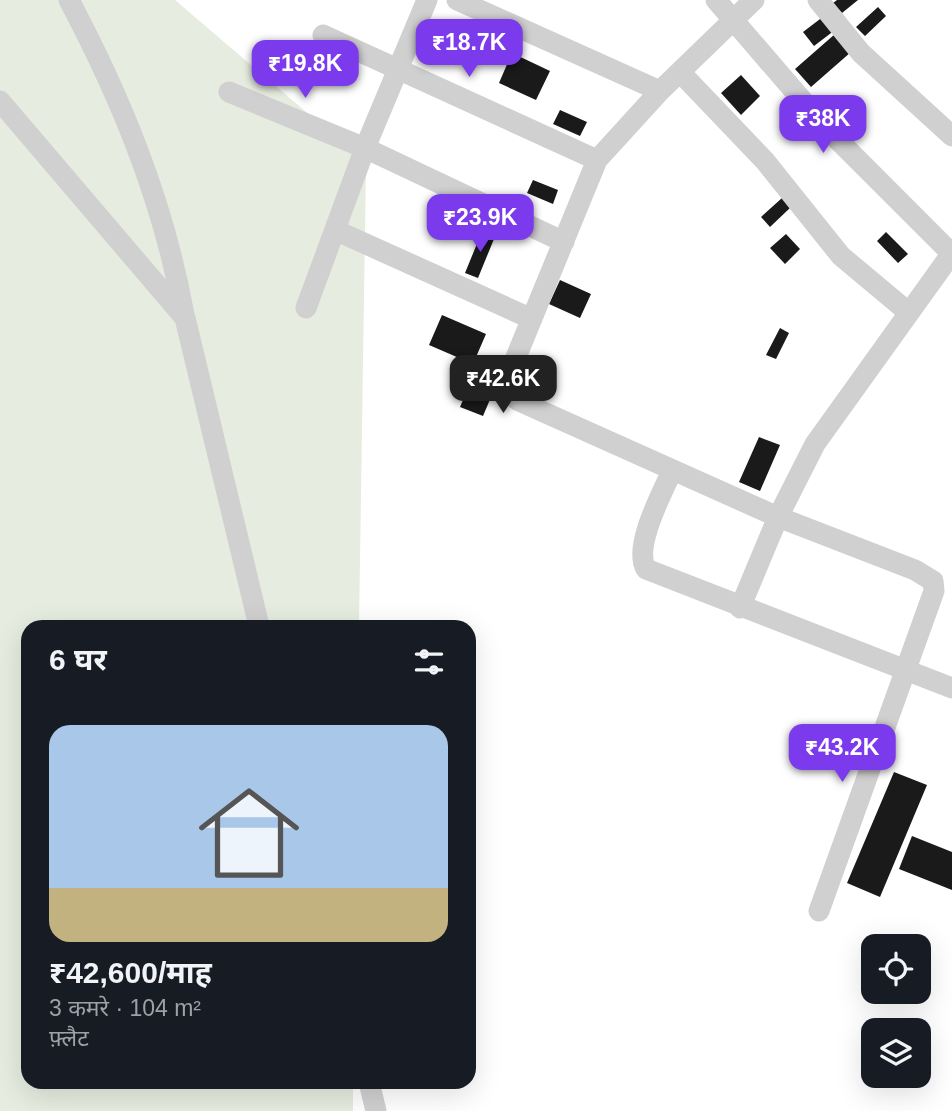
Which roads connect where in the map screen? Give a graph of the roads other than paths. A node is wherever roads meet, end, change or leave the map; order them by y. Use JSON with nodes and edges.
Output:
{"nodes":[{"id":1,"x":69,"y":0,"type":"edge"},
{"id":2,"x":427,"y":0,"type":"edge"},
{"id":3,"x":457,"y":0,"type":"edge"},
{"id":4,"x":716,"y":0,"type":"edge"},
{"id":5,"x":754,"y":0,"type":"edge"},
{"id":6,"x":818,"y":0,"type":"edge"},
{"id":7,"x":733,"y":20,"type":"junction"},
{"id":8,"x":323,"y":35,"type":"dead end"},
{"id":9,"x":398,"y":70,"type":"junction"},
{"id":10,"x":680,"y":72,"type":"junction"},
{"id":11,"x":660,"y":91,"type":"junction"},
{"id":12,"x":229,"y":92,"type":"dead end"},
{"id":13,"x":0,"y":101,"type":"edge"},
{"id":14,"x":952,"y":136,"type":"edge"},
{"id":15,"x":365,"y":148,"type":"junction"},
{"id":16,"x":597,"y":160,"type":"junction"},
{"id":17,"x":335,"y":230,"type":"junction"},
{"id":18,"x":564,"y":242,"type":"junction"},
{"id":19,"x":952,"y":253,"type":"edge"},
{"id":20,"x":306,"y":308,"type":"dead end"},
{"id":21,"x":908,"y":312,"type":"junction"},
{"id":22,"x":185,"y":318,"type":"junction"},
{"id":23,"x":532,"y":318,"type":"junction"},
{"id":24,"x":672,"y":471,"type":"junction"},
{"id":25,"x":778,"y":517,"type":"junction"},
{"id":26,"x":740,"y":608,"type":"junction"},
{"id":27,"x":258,"y":620,"type":"edge"},
{"id":28,"x":904,"y":670,"type":"junction"},
{"id":29,"x":952,"y":688,"type":"edge"},
{"id":30,"x":819,"y":911,"type":"dead end"},
{"id":31,"x":371,"y":1089,"type":"edge"},
{"id":32,"x":376,"y":1111,"type":"edge"}],
"edges":[{"from":1,"to":22,"type":"street"},
{"from":2,"to":9,"type":"street"},
{"from":3,"to":11,"type":"street"},
{"from":4,"to":7,"type":"street"},
{"from":5,"to":7,"type":"street"},
{"from":6,"to":14,"type":"street"},
{"from":7,"to":10,"type":"street"},
{"from":7,"to":19,"type":"street"},
{"from":8,"to":9,"type":"street"},
{"from":9,"to":15,"type":"street"},
{"from":9,"to":16,"type":"street"},
{"from":10,"to":11,"type":"street"},
{"from":10,"to":21,"type":"street"},
{"from":11,"to":16,"type":"street"},
{"from":12,"to":15,"type":"street"},
{"from":13,"to":22,"type":"street"},
{"from":15,"to":17,"type":"street"},
{"from":15,"to":18,"type":"street"},
{"from":16,"to":18,"type":"street"},
{"from":17,"to":20,"type":"street"},
{"from":17,"to":23,"type":"street"},
{"from":18,"to":23,"type":"street"},
{"from":19,"to":21,"type":"street"},
{"from":21,"to":25,"type":"street"},
{"from":22,"to":27,"type":"street"},
{"from":23,"to":24,"type":"street"},
{"from":24,"to":25,"type":"street"},
{"from":24,"to":26,"type":"street"},
{"from":25,"to":26,"type":"street"},
{"from":25,"to":28,"type":"street"},
{"from":26,"to":28,"type":"street"},
{"from":28,"to":29,"type":"street"},
{"from":28,"to":30,"type":"street"},
{"from":31,"to":32,"type":"street"}]}
